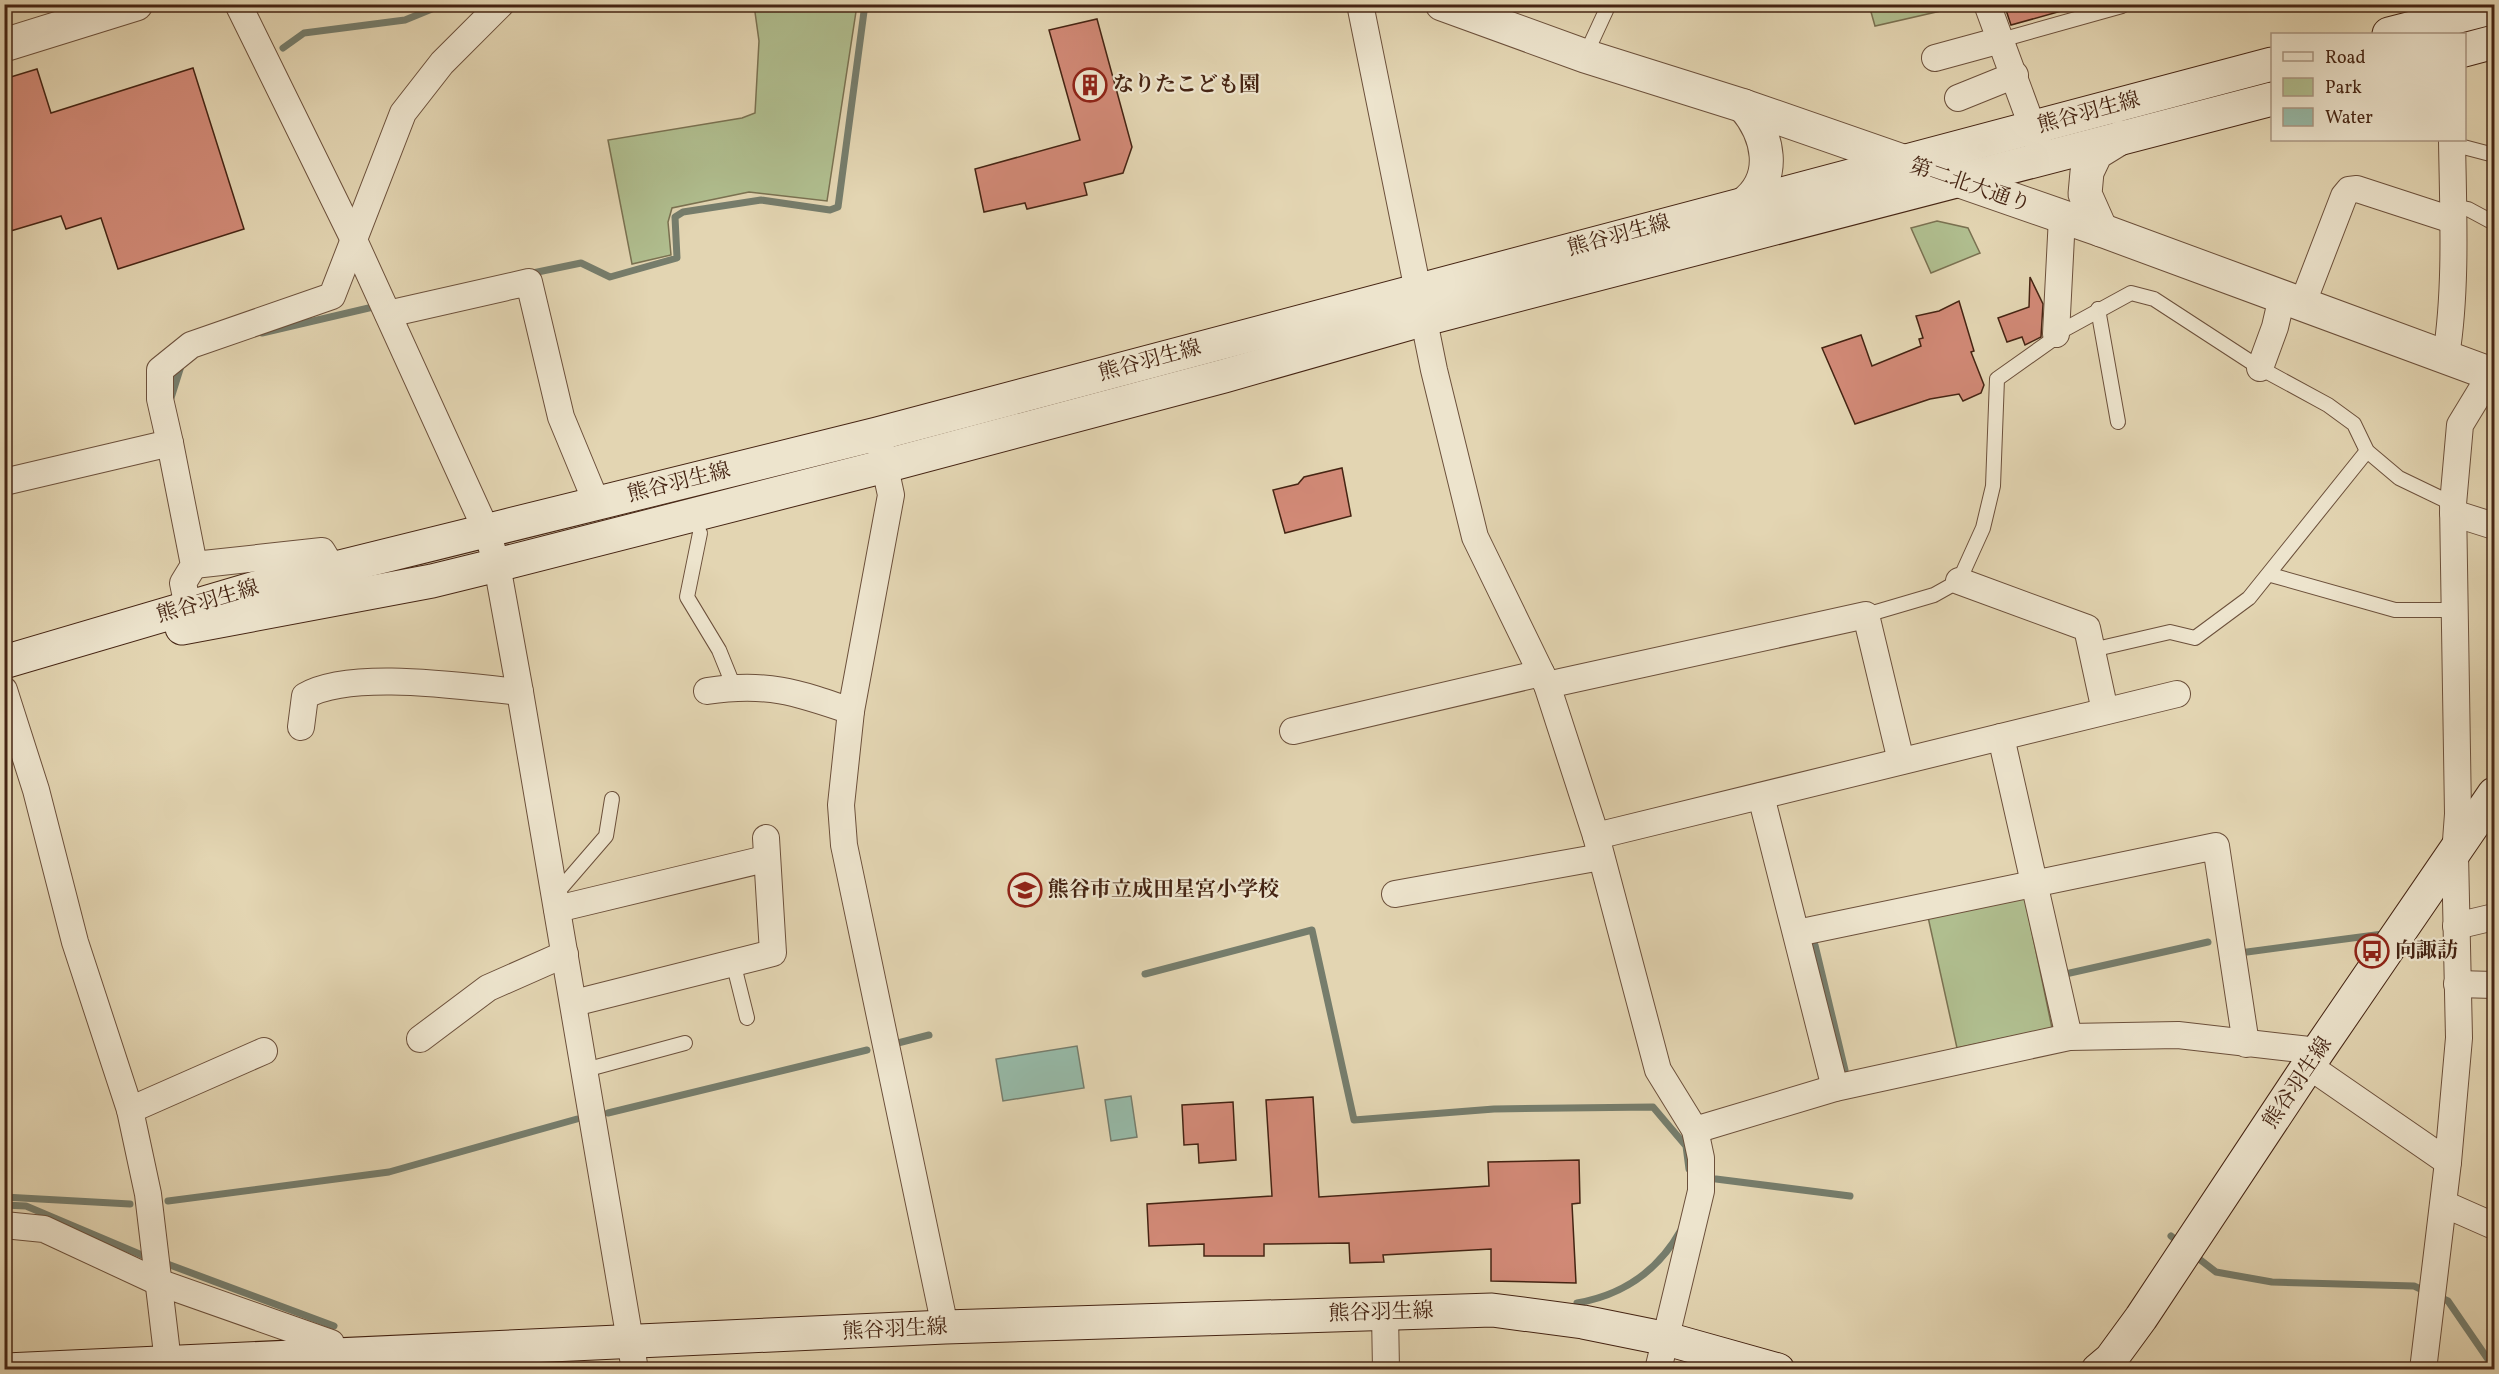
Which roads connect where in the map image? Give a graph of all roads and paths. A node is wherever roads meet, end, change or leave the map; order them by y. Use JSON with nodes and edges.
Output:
{"nodes":[{"id":1,"x":136,"y":4,"type":"edge"},
{"id":2,"x":238,"y":4,"type":"edge"},
{"id":3,"x":501,"y":4,"type":"edge"},
{"id":4,"x":1360,"y":4,"type":"edge"},
{"id":5,"x":1442,"y":4,"type":"edge"},
{"id":6,"x":1609,"y":4,"type":"edge"},
{"id":7,"x":1988,"y":4,"type":"edge"},
{"id":8,"x":2122,"y":6,"type":"dead end"},
{"id":9,"x":2494,"y":7,"type":"edge"},
{"id":10,"x":2449,"y":19,"type":"edge"},
{"id":11,"x":2393,"y":33,"type":"edge"},
{"id":12,"x":2001,"y":40,"type":"junction"},
{"id":13,"x":2494,"y":42,"type":"edge"},
{"id":14,"x":4,"y":45,"type":"edge"},
{"id":15,"x":2466,"y":49,"type":"edge"},
{"id":16,"x":1585,"y":56,"type":"junction"},
{"id":17,"x":1935,"y":58,"type":"dead end"},
{"id":18,"x":2271,"y":64,"type":"edge"},
{"id":19,"x":2015,"y":75,"type":"junction"},
{"id":20,"x":1958,"y":98,"type":"dead end"},
{"id":21,"x":2271,"y":99,"type":"edge"},
{"id":22,"x":1744,"y":106,"type":"junction"},
{"id":23,"x":2122,"y":136,"type":"junction"},
{"id":24,"x":2038,"y":142,"type":"junction"},
{"id":25,"x":2452,"y":142,"type":"edge"},
{"id":26,"x":2494,"y":155,"type":"edge"},
{"id":27,"x":1902,"y":162,"type":"junction"},
{"id":28,"x":1953,"y":181,"type":"junction"},
{"id":29,"x":1744,"y":204,"type":"junction"},
{"id":30,"x":2453,"y":213,"type":"junction"},
{"id":31,"x":2062,"y":217,"type":"junction"},
{"id":32,"x":2494,"y":223,"type":"edge"},
{"id":33,"x":2101,"y":230,"type":"junction"},
{"id":34,"x":353,"y":238,"type":"junction"},
{"id":35,"x":2292,"y":301,"type":"junction"},
{"id":36,"x":1422,"y":304,"type":"junction"},
{"id":37,"x":2098,"y":309,"type":"junction"},
{"id":38,"x":388,"y":314,"type":"junction"},
{"id":39,"x":2056,"y":334,"type":"junction"},
{"id":40,"x":2446,"y":356,"type":"junction"},
{"id":41,"x":2260,"y":369,"type":"junction"},
{"id":42,"x":2493,"y":374,"type":"edge"},
{"id":43,"x":2118,"y":422,"type":"dead end"},
{"id":44,"x":877,"y":434,"type":"junction"},
{"id":45,"x":170,"y":443,"type":"junction"},
{"id":46,"x":2367,"y":451,"type":"junction"},
{"id":47,"x":885,"y":466,"type":"junction"},
{"id":48,"x":4,"y":482,"type":"edge"},
{"id":49,"x":597,"y":504,"type":"junction"},
{"id":50,"x":2453,"y":508,"type":"junction"},
{"id":51,"x":2494,"y":526,"type":"edge"},
{"id":52,"x":487,"y":532,"type":"junction"},
{"id":53,"x":700,"y":533,"type":"dead end"},
{"id":54,"x":194,"y":565,"type":"junction"},
{"id":55,"x":496,"y":565,"type":"junction"},
{"id":56,"x":333,"y":569,"type":"junction"},
{"id":57,"x":2271,"y":574,"type":"junction"},
{"id":58,"x":1959,"y":580,"type":"junction"},
{"id":59,"x":188,"y":607,"type":"junction"},
{"id":60,"x":2453,"y":610,"type":"junction"},
{"id":61,"x":1866,"y":615,"type":"junction"},
{"id":62,"x":2092,"y":650,"type":"junction"},
{"id":63,"x":16,"y":659,"type":"edge"},
{"id":64,"x":1544,"y":679,"type":"junction"},
{"id":65,"x":734,"y":687,"type":"junction"},
{"id":66,"x":4,"y":690,"type":"edge"},
{"id":67,"x":707,"y":691,"type":"dead end"},
{"id":68,"x":520,"y":693,"type":"junction"},
{"id":69,"x":2177,"y":694,"type":"dead end"},
{"id":70,"x":851,"y":711,"type":"junction"},
{"id":71,"x":2105,"y":711,"type":"junction"},
{"id":72,"x":300,"y":727,"type":"dead end"},
{"id":73,"x":1293,"y":731,"type":"dead end"},
{"id":74,"x":2001,"y":737,"type":"junction"},
{"id":75,"x":1901,"y":761,"type":"junction"},
{"id":76,"x":2494,"y":794,"type":"edge"},
{"id":77,"x":1761,"y":796,"type":"junction"},
{"id":78,"x":612,"y":800,"type":"dead end"},
{"id":79,"x":1599,"y":847,"type":"junction"},
{"id":80,"x":2455,"y":854,"type":"junction"},
{"id":81,"x":2034,"y":882,"type":"junction"},
{"id":82,"x":1395,"y":894,"type":"dead end"},
{"id":83,"x":556,"y":902,"type":"junction"},
{"id":84,"x":2494,"y":917,"type":"edge"},
{"id":85,"x":2456,"y":926,"type":"junction"},
{"id":86,"x":1797,"y":933,"type":"junction"},
{"id":87,"x":565,"y":954,"type":"junction"},
{"id":88,"x":733,"y":962,"type":"junction"},
{"id":89,"x":2457,"y":984,"type":"junction"},
{"id":90,"x":2494,"y":984,"type":"edge"},
{"id":91,"x":574,"y":1003,"type":"junction"},
{"id":92,"x":747,"y":1018,"type":"dead end"},
{"id":93,"x":2069,"y":1037,"type":"junction"},
{"id":94,"x":420,"y":1039,"type":"dead end"},
{"id":95,"x":685,"y":1043,"type":"dead end"},
{"id":96,"x":2246,"y":1044,"type":"junction"},
{"id":97,"x":264,"y":1051,"type":"dead end"},
{"id":98,"x":2314,"y":1059,"type":"junction"},
{"id":99,"x":585,"y":1070,"type":"junction"},
{"id":100,"x":1835,"y":1088,"type":"junction"},
{"id":101,"x":130,"y":1110,"type":"junction"},
{"id":102,"x":1695,"y":1130,"type":"junction"},
{"id":103,"x":2448,"y":1162,"type":"junction"},
{"id":104,"x":2444,"y":1204,"type":"junction"},
{"id":105,"x":4,"y":1225,"type":"edge"},
{"id":106,"x":2494,"y":1226,"type":"edge"},
{"id":107,"x":158,"y":1279,"type":"junction"},
{"id":108,"x":1385,"y":1313,"type":"junction"},
{"id":109,"x":945,"y":1327,"type":"junction"},
{"id":110,"x":1663,"y":1354,"type":"edge"},
{"id":111,"x":336,"y":1355,"type":"junction"},
{"id":112,"x":634,"y":1356,"type":"edge"},
{"id":113,"x":168,"y":1362,"type":"junction"},
{"id":114,"x":6,"y":1370,"type":"edge"},
{"id":115,"x":1386,"y":1370,"type":"edge"},
{"id":116,"x":1778,"y":1370,"type":"edge"},
{"id":117,"x":2098,"y":1370,"type":"edge"},
{"id":118,"x":2423,"y":1370,"type":"edge"}],
"edges":[{"from":1,"to":14,"type":"main road"},
{"from":2,"to":34,"type":"street"},
{"from":3,"to":34,"type":"street"},
{"from":4,"to":36,"type":"street"},
{"from":5,"to":16,"type":"main road","name":"第二北大通り"},
{"from":6,"to":16,"type":"lane"},
{"from":7,"to":12,"type":"street"},
{"from":8,"to":12,"type":"lane"},
{"from":9,"to":10,"type":"main road"},
{"from":10,"to":11,"type":"main road"},
{"from":12,"to":17,"type":"street"},
{"from":12,"to":19,"type":"street"},
{"from":13,"to":15,"type":"main road"},
{"from":16,"to":22,"type":"main road","name":"第二北大通り"},
{"from":18,"to":24,"type":"main road","name":"熊谷羽生線"},
{"from":19,"to":20,"type":"street"},
{"from":19,"to":24,"type":"street"},
{"from":21,"to":23,"type":"main road","name":"熊谷羽生線"},
{"from":22,"to":27,"type":"main road","name":"第二北大通り"},
{"from":22,"to":29,"type":"main road"},
{"from":23,"to":24,"type":"main road","name":"熊谷羽生線"},
{"from":23,"to":33,"type":"main road"},
{"from":24,"to":27,"type":"main road","name":"熊谷羽生線"},
{"from":24,"to":28,"type":"main road","name":"熊谷羽生線"},
{"from":25,"to":26,"type":"lane"},
{"from":25,"to":30,"type":"street"},
{"from":27,"to":28,"type":"main road","name":"第二北大通り"},
{"from":27,"to":29,"type":"main road","name":"熊谷羽生線"},
{"from":28,"to":31,"type":"main road","name":"第二北大通り"},
{"from":28,"to":36,"type":"main road","name":"熊谷羽生線"},
{"from":29,"to":36,"type":"main road","name":"熊谷羽生線"},
{"from":30,"to":32,"type":"lane"},
{"from":30,"to":35,"type":"street"},
{"from":30,"to":40,"type":"street"},
{"from":31,"to":33,"type":"main road","name":"第二北大通り"},
{"from":31,"to":39,"type":"street"},
{"from":33,"to":35,"type":"main road","name":"第二北大通り"},
{"from":34,"to":38,"type":"street"},
{"from":34,"to":45,"type":"street"},
{"from":35,"to":40,"type":"main road","name":"第二北大通り"},
{"from":35,"to":41,"type":"street"},
{"from":36,"to":44,"type":"main road","name":"熊谷羽生線"},
{"from":36,"to":47,"type":"main road","name":"熊谷羽生線"},
{"from":36,"to":64,"type":"street"},
{"from":37,"to":39,"type":"lane"},
{"from":37,"to":41,"type":"lane"},
{"from":37,"to":43,"type":"lane"},
{"from":38,"to":49,"type":"street"},
{"from":38,"to":52,"type":"street"},
{"from":39,"to":58,"type":"lane"},
{"from":40,"to":42,"type":"main road","name":"第二北大通り"},
{"from":41,"to":46,"type":"lane"},
{"from":42,"to":50,"type":"street"},
{"from":44,"to":47,"type":"street"},
{"from":44,"to":49,"type":"main road","name":"熊谷羽生線"},
{"from":45,"to":48,"type":"street"},
{"from":45,"to":54,"type":"street"},
{"from":46,"to":50,"type":"lane"},
{"from":46,"to":57,"type":"lane"},
{"from":47,"to":55,"type":"main road","name":"熊谷羽生線"},
{"from":47,"to":70,"type":"street"},
{"from":49,"to":52,"type":"main road","name":"熊谷羽生線"},
{"from":50,"to":51,"type":"street"},
{"from":50,"to":60,"type":"street"},
{"from":52,"to":55,"type":"street"},
{"from":52,"to":56,"type":"main road","name":"熊谷羽生線"},
{"from":53,"to":65,"type":"lane"},
{"from":54,"to":56,"type":"street"},
{"from":54,"to":59,"type":"street"},
{"from":55,"to":63,"type":"main road","name":"熊谷羽生線"},
{"from":55,"to":68,"type":"street"},
{"from":56,"to":59,"type":"main road","name":"熊谷羽生線"},
{"from":57,"to":60,"type":"lane"},
{"from":57,"to":62,"type":"lane"},
{"from":58,"to":61,"type":"lane"},
{"from":58,"to":62,"type":"street"},
{"from":59,"to":63,"type":"main road","name":"熊谷羽生線"},
{"from":60,"to":80,"type":"street"},
{"from":61,"to":64,"type":"street"},
{"from":61,"to":75,"type":"street"},
{"from":62,"to":71,"type":"street"},
{"from":64,"to":73,"type":"street"},
{"from":64,"to":79,"type":"street"},
{"from":65,"to":67,"type":"street"},
{"from":65,"to":70,"type":"street"},
{"from":66,"to":101,"type":"street"},
{"from":68,"to":72,"type":"street"},
{"from":68,"to":83,"type":"street"},
{"from":69,"to":71,"type":"street"},
{"from":70,"to":109,"type":"street"},
{"from":71,"to":74,"type":"street"},
{"from":74,"to":75,"type":"street"},
{"from":74,"to":81,"type":"street"},
{"from":75,"to":77,"type":"street"},
{"from":76,"to":80,"type":"main road","name":"熊谷羽生線"},
{"from":77,"to":79,"type":"street"},
{"from":77,"to":86,"type":"street"},
{"from":78,"to":83,"type":"lane"},
{"from":79,"to":82,"type":"street"},
{"from":79,"to":102,"type":"street"},
{"from":80,"to":85,"type":"street"},
{"from":80,"to":98,"type":"main road","name":"熊谷羽生線"},
{"from":81,"to":86,"type":"street"},
{"from":81,"to":93,"type":"street"},
{"from":81,"to":96,"type":"street"},
{"from":83,"to":87,"type":"street"},
{"from":83,"to":88,"type":"street"},
{"from":84,"to":85,"type":"street"},
{"from":85,"to":89,"type":"street"},
{"from":86,"to":100,"type":"street"},
{"from":87,"to":91,"type":"street"},
{"from":87,"to":94,"type":"street"},
{"from":88,"to":91,"type":"street"},
{"from":88,"to":92,"type":"lane"},
{"from":89,"to":90,"type":"street"},
{"from":89,"to":103,"type":"street"},
{"from":91,"to":99,"type":"street"},
{"from":93,"to":96,"type":"street"},
{"from":93,"to":100,"type":"street"},
{"from":95,"to":99,"type":"lane"},
{"from":96,"to":98,"type":"street"},
{"from":97,"to":101,"type":"street"},
{"from":98,"to":103,"type":"street"},
{"from":98,"to":117,"type":"main road","name":"熊谷羽生線"},
{"from":99,"to":112,"type":"street"},
{"from":100,"to":102,"type":"street"},
{"from":101,"to":107,"type":"street"},
{"from":102,"to":110,"type":"street"},
{"from":103,"to":104,"type":"street"},
{"from":104,"to":106,"type":"street"},
{"from":104,"to":118,"type":"street"},
{"from":105,"to":107,"type":"street"},
{"from":107,"to":111,"type":"street"},
{"from":107,"to":113,"type":"street"},
{"from":108,"to":109,"type":"main road","name":"熊谷羽生線"},
{"from":108,"to":110,"type":"main road","name":"熊谷羽生線"},
{"from":108,"to":115,"type":"street"},
{"from":109,"to":112,"type":"main road","name":"熊谷羽生線"},
{"from":110,"to":116,"type":"main road","name":"熊谷羽生線"},
{"from":111,"to":112,"type":"main road","name":"熊谷羽生線"},
{"from":111,"to":113,"type":"main road","name":"熊谷羽生線"},
{"from":113,"to":114,"type":"main road","name":"熊谷羽生線"}]}
